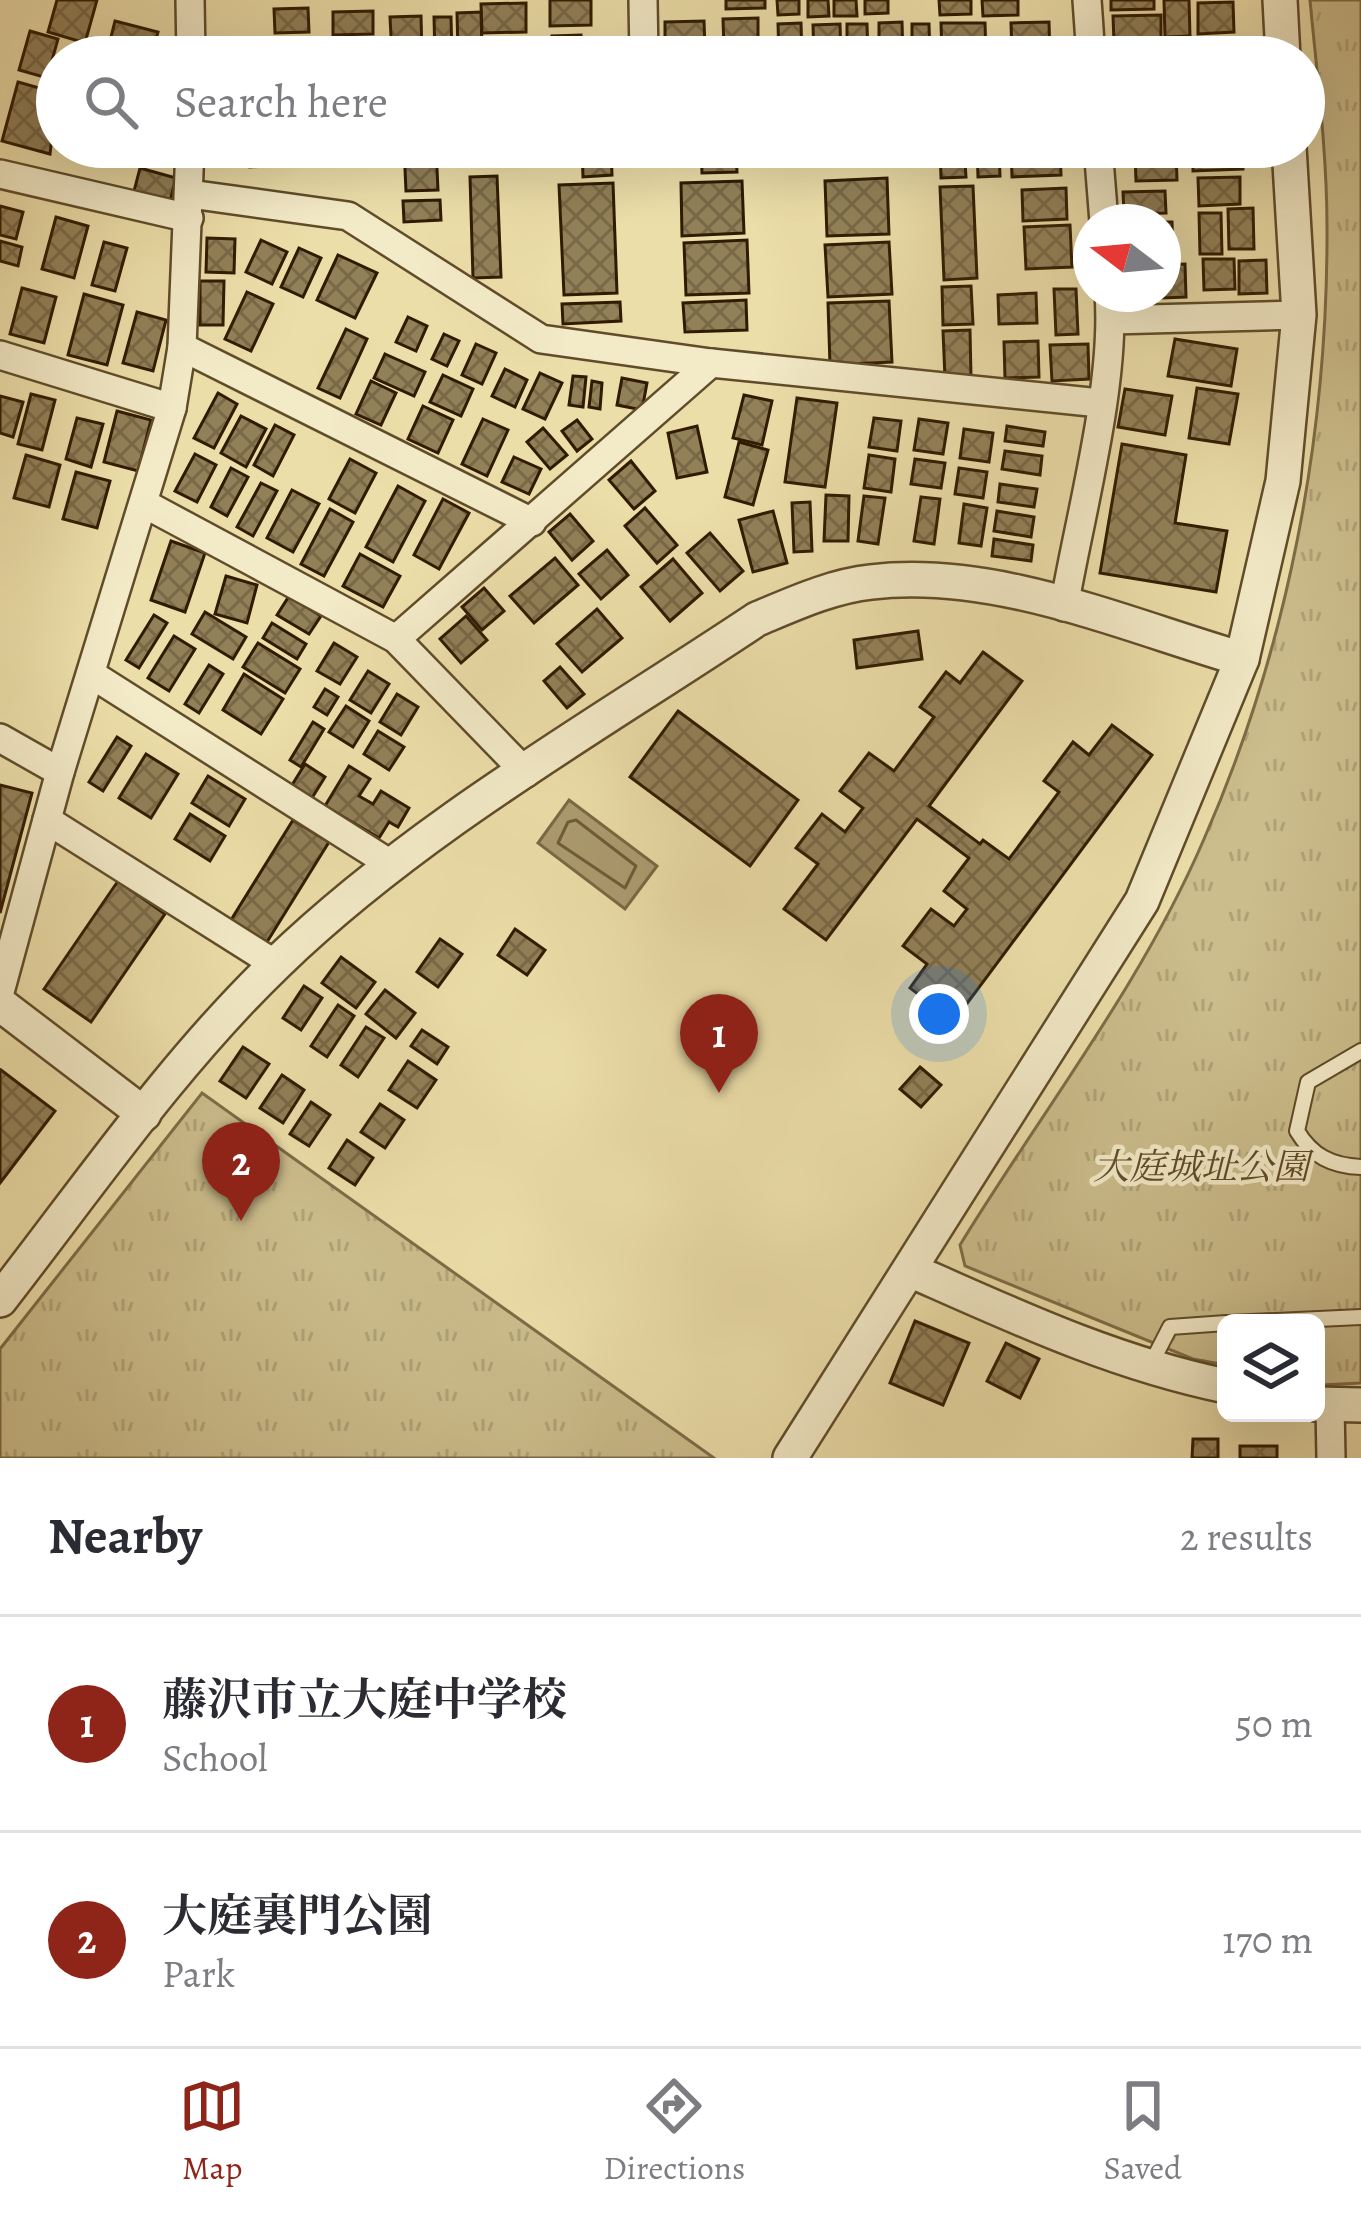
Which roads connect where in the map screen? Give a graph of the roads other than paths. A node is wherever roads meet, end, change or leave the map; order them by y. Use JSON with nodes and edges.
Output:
{"nodes":[{"id":1,"x":190,"y":0,"type":"edge"},
{"id":2,"x":643,"y":0,"type":"edge"},
{"id":3,"x":1087,"y":0,"type":"edge"},
{"id":4,"x":1280,"y":0,"type":"edge"},
{"id":5,"x":190,"y":36,"type":"edge"},
{"id":6,"x":644,"y":36,"type":"edge"},
{"id":7,"x":1090,"y":36,"type":"edge"},
{"id":8,"x":1282,"y":36,"type":"edge"},
{"id":9,"x":190,"y":168,"type":"edge"},
{"id":10,"x":1100,"y":168,"type":"edge"},
{"id":11,"x":1290,"y":168,"type":"edge"},
{"id":12,"x":0,"y":174,"type":"edge"},
{"id":13,"x":1103,"y":204,"type":"edge"},
{"id":14,"x":189,"y":206,"type":"junction"},
{"id":15,"x":1181,"y":310,"type":"edge"},
{"id":16,"x":1109,"y":312,"type":"edge"},
{"id":17,"x":1299,"y":315,"type":"junction"},
{"id":18,"x":182,"y":347,"type":"junction"},
{"id":19,"x":0,"y":355,"type":"edge"},
{"id":20,"x":711,"y":363,"type":"junction"},
{"id":21,"x":1100,"y":403,"type":"junction"},
{"id":22,"x":172,"y":408,"type":"junction"},
{"id":23,"x":145,"y":504,"type":"junction"},
{"id":24,"x":532,"y":522,"type":"junction"},
{"id":25,"x":1064,"y":607,"type":"junction"},
{"id":26,"x":396,"y":639,"type":"junction"},
{"id":27,"x":1242,"y":659,"type":"junction"},
{"id":28,"x":91,"y":674,"type":"junction"},
{"id":29,"x":0,"y":739,"type":"edge"},
{"id":30,"x":60,"y":772,"type":"junction"},
{"id":31,"x":526,"y":773,"type":"junction"},
{"id":32,"x":47,"y":820,"type":"junction"},
{"id":33,"x":392,"y":865,"type":"junction"},
{"id":34,"x":275,"y":964,"type":"junction"},
{"id":35,"x":0,"y":992,"type":"edge"},
{"id":36,"x":0,"y":1004,"type":"edge"},
{"id":37,"x":1361,"y":1051,"type":"edge"},
{"id":38,"x":144,"y":1114,"type":"junction"},
{"id":39,"x":1361,"y":1167,"type":"edge"},
{"id":40,"x":910,"y":1270,"type":"junction"},
{"id":41,"x":0,"y":1300,"type":"edge"},
{"id":42,"x":1361,"y":1317,"type":"edge"},
{"id":43,"x":1325,"y":1319,"type":"edge"},
{"id":44,"x":1217,"y":1324,"type":"edge"},
{"id":45,"x":1148,"y":1370,"type":"junction"},
{"id":46,"x":1217,"y":1384,"type":"edge"},
{"id":47,"x":1336,"y":1406,"type":"edge"},
{"id":48,"x":790,"y":1458,"type":"edge"},
{"id":49,"x":1331,"y":1458,"type":"edge"}],
"edges":[{"from":1,"to":5,"type":"street"},
{"from":2,"to":6,"type":"street"},
{"from":3,"to":7,"type":"street"},
{"from":4,"to":8,"type":"street"},
{"from":9,"to":14,"type":"street"},
{"from":10,"to":13,"type":"street"},
{"from":11,"to":17,"type":"street"},
{"from":12,"to":14,"type":"street"},
{"from":14,"to":18,"type":"street"},
{"from":14,"to":20,"type":"street"},
{"from":15,"to":17,"type":"street"},
{"from":16,"to":21,"type":"street"},
{"from":17,"to":27,"type":"street"},
{"from":18,"to":22,"type":"street"},
{"from":18,"to":24,"type":"street"},
{"from":19,"to":22,"type":"street"},
{"from":20,"to":21,"type":"street"},
{"from":20,"to":24,"type":"street"},
{"from":21,"to":25,"type":"street"},
{"from":22,"to":23,"type":"street"},
{"from":23,"to":26,"type":"street"},
{"from":23,"to":28,"type":"street"},
{"from":24,"to":26,"type":"street"},
{"from":25,"to":27,"type":"street"},
{"from":25,"to":31,"type":"street"},
{"from":26,"to":31,"type":"street"},
{"from":27,"to":40,"type":"street"},
{"from":28,"to":30,"type":"street"},
{"from":28,"to":33,"type":"street"},
{"from":29,"to":30,"type":"street"},
{"from":30,"to":32,"type":"street"},
{"from":31,"to":33,"type":"street"},
{"from":32,"to":34,"type":"street"},
{"from":32,"to":35,"type":"street"},
{"from":33,"to":34,"type":"street"},
{"from":34,"to":38,"type":"street"},
{"from":36,"to":38,"type":"street"},
{"from":37,"to":39,"type":"lane"},
{"from":38,"to":41,"type":"street"},
{"from":40,"to":45,"type":"street"},
{"from":40,"to":48,"type":"street"},
{"from":42,"to":43,"type":"lane"},
{"from":44,"to":45,"type":"lane"},
{"from":45,"to":46,"type":"street"},
{"from":47,"to":49,"type":"street"}]}
